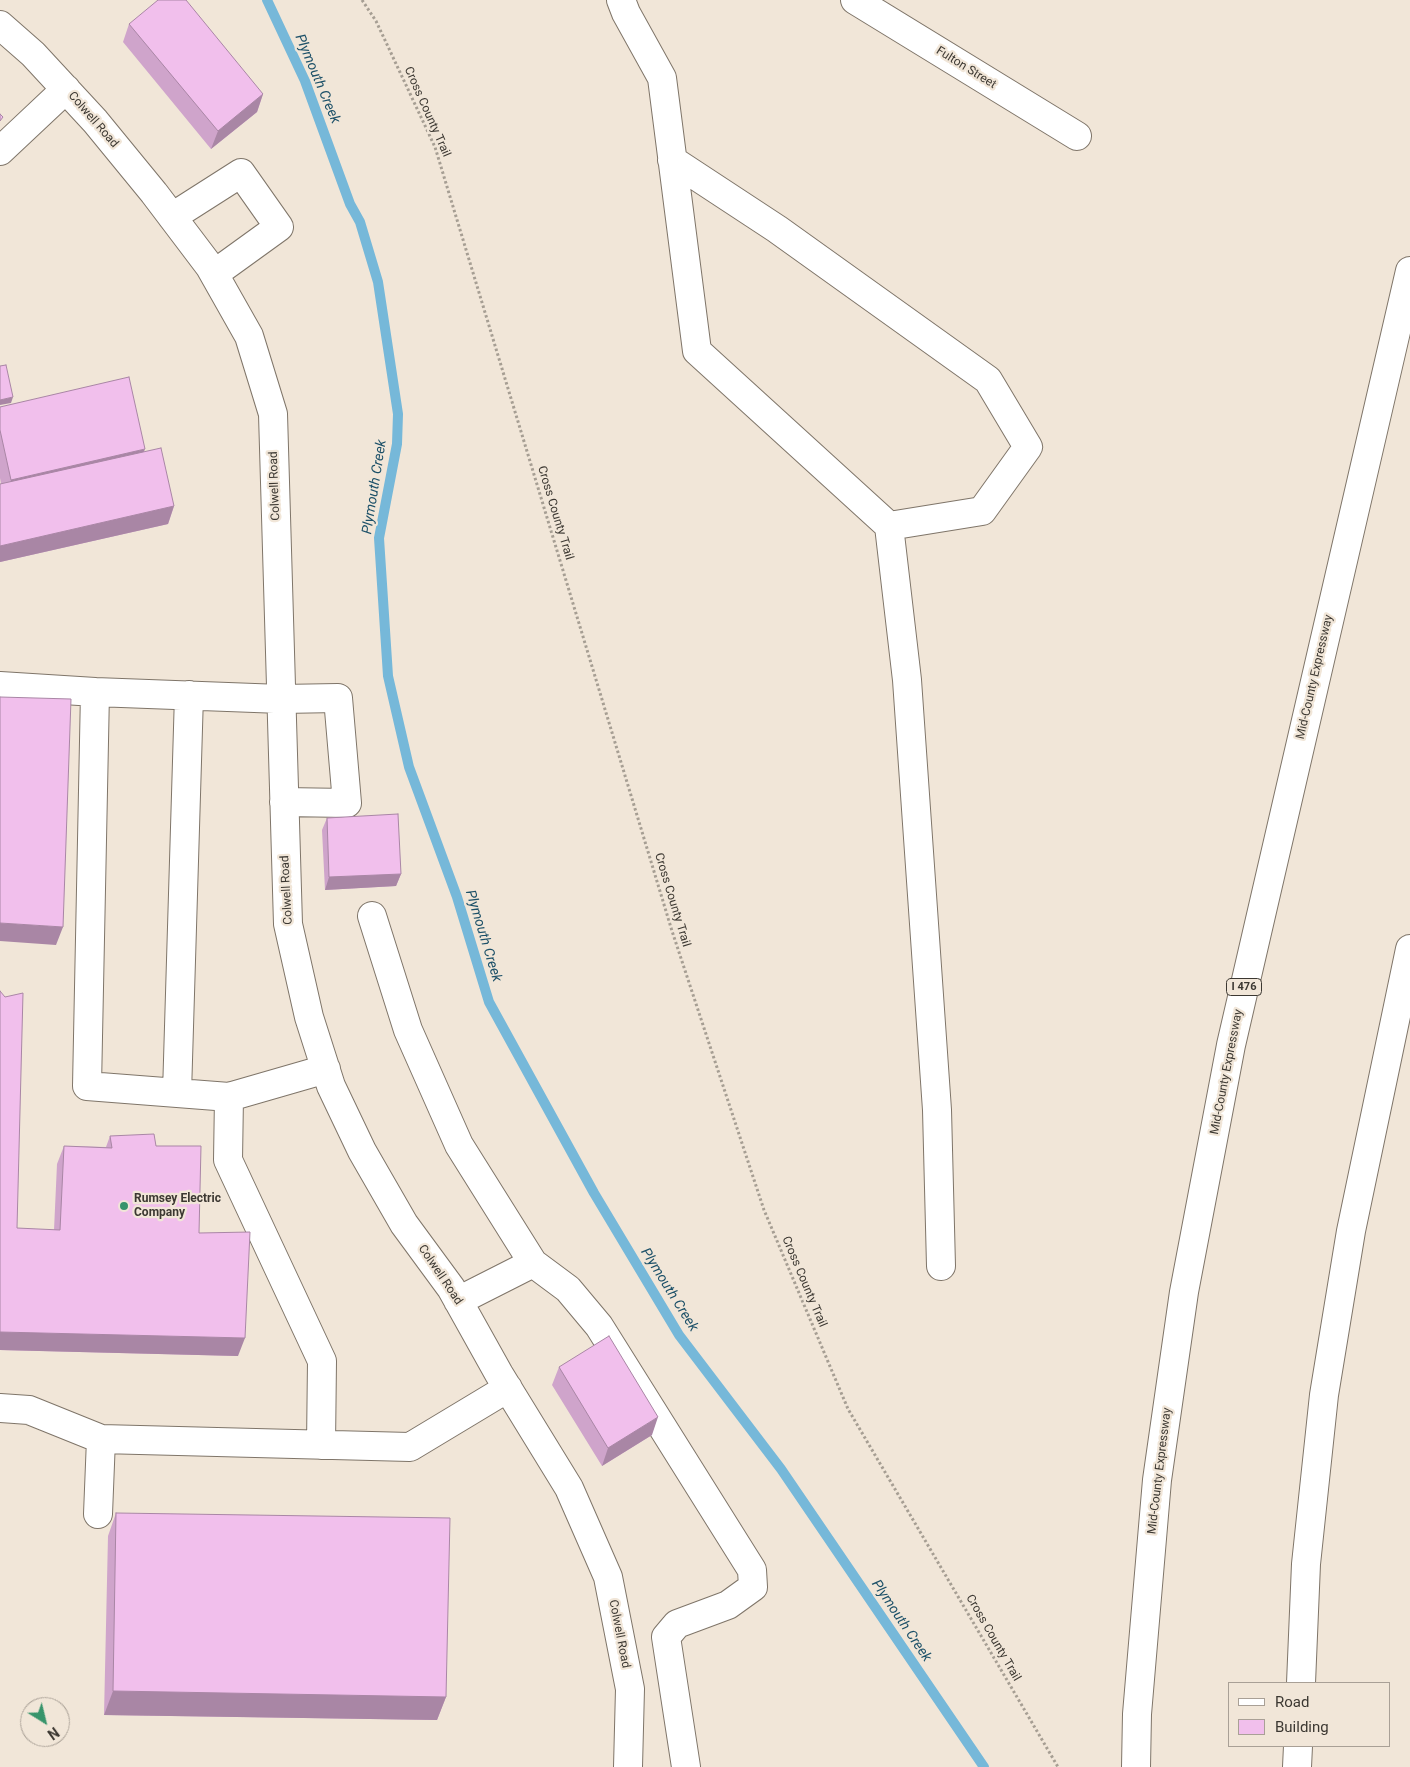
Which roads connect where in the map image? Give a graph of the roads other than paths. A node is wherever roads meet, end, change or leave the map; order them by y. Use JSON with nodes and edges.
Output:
{"nodes":[{"id":1,"x":621,"y":0,"type":"edge"},
{"id":2,"x":855,"y":0,"type":"edge"},
{"id":3,"x":0,"y":25,"type":"edge"},
{"id":4,"x":66,"y":89,"type":"junction"},
{"id":5,"x":1076,"y":136,"type":"dead end"},
{"id":6,"x":0,"y":152,"type":"edge"},
{"id":7,"x":672,"y":160,"type":"junction"},
{"id":8,"x":172,"y":218,"type":"junction"},
{"id":9,"x":1410,"y":271,"type":"edge"},
{"id":10,"x":214,"y":274,"type":"junction"},
{"id":11,"x":889,"y":526,"type":"junction"},
{"id":12,"x":0,"y":686,"type":"edge"},
{"id":13,"x":95,"y":692,"type":"junction"},
{"id":14,"x":189,"y":696,"type":"junction"},
{"id":15,"x":280,"y":699,"type":"junction"},
{"id":16,"x":284,"y":802,"type":"junction"},
{"id":17,"x":372,"y":916,"type":"dead end"},
{"id":18,"x":1410,"y":949,"type":"edge"},
{"id":19,"x":326,"y":1070,"type":"junction"},
{"id":20,"x":177,"y":1093,"type":"junction"},
{"id":21,"x":229,"y":1097,"type":"junction"},
{"id":22,"x":533,"y":1263,"type":"junction"},
{"id":23,"x":941,"y":1266,"type":"dead end"},
{"id":24,"x":458,"y":1301,"type":"junction"},
{"id":25,"x":508,"y":1388,"type":"junction"},
{"id":26,"x":0,"y":1408,"type":"edge"},
{"id":27,"x":101,"y":1439,"type":"junction"},
{"id":28,"x":320,"y":1445,"type":"junction"},
{"id":29,"x":98,"y":1514,"type":"dead end"},
{"id":30,"x":1301,"y":1682,"type":"edge"},
{"id":31,"x":1298,"y":1747,"type":"edge"},
{"id":32,"x":628,"y":1767,"type":"edge"},
{"id":33,"x":686,"y":1767,"type":"edge"},
{"id":34,"x":1136,"y":1767,"type":"edge"},
{"id":35,"x":1297,"y":1767,"type":"edge"}],
"edges":[{"from":1,"to":7,"type":"main road"},
{"from":2,"to":5,"type":"main road","name":"Fulton Street"},
{"from":3,"to":4,"type":"main road","name":"Colwell Road"},
{"from":4,"to":6,"type":"main road"},
{"from":4,"to":8,"type":"main road","name":"Colwell Road"},
{"from":7,"to":11,"type":"main road"},
{"from":7,"to":11,"type":"main road"},
{"from":8,"to":10,"type":"main road","name":"Colwell Road"},
{"from":8,"to":10,"type":"main road"},
{"from":9,"to":34,"type":"main road","name":"Mid-County Expressway","number":"I 476"},
{"from":10,"to":15,"type":"main road","name":"Colwell Road"},
{"from":11,"to":23,"type":"main road"},
{"from":12,"to":13,"type":"main road"},
{"from":13,"to":14,"type":"main road"},
{"from":13,"to":20,"type":"main road"},
{"from":14,"to":15,"type":"main road"},
{"from":14,"to":20,"type":"main road"},
{"from":15,"to":16,"type":"main road","name":"Colwell Road"},
{"from":15,"to":16,"type":"main road"},
{"from":16,"to":19,"type":"main road","name":"Colwell Road"},
{"from":17,"to":22,"type":"main road"},
{"from":18,"to":30,"type":"main road"},
{"from":19,"to":21,"type":"main road"},
{"from":19,"to":24,"type":"main road","name":"Colwell Road"},
{"from":20,"to":21,"type":"main road"},
{"from":21,"to":28,"type":"main road"},
{"from":22,"to":24,"type":"main road"},
{"from":22,"to":33,"type":"main road"},
{"from":24,"to":25,"type":"main road","name":"Colwell Road"},
{"from":25,"to":28,"type":"main road"},
{"from":25,"to":32,"type":"main road","name":"Colwell Road"},
{"from":26,"to":27,"type":"main road"},
{"from":27,"to":28,"type":"main road"},
{"from":27,"to":29,"type":"main road"},
{"from":31,"to":35,"type":"main road"}]}
